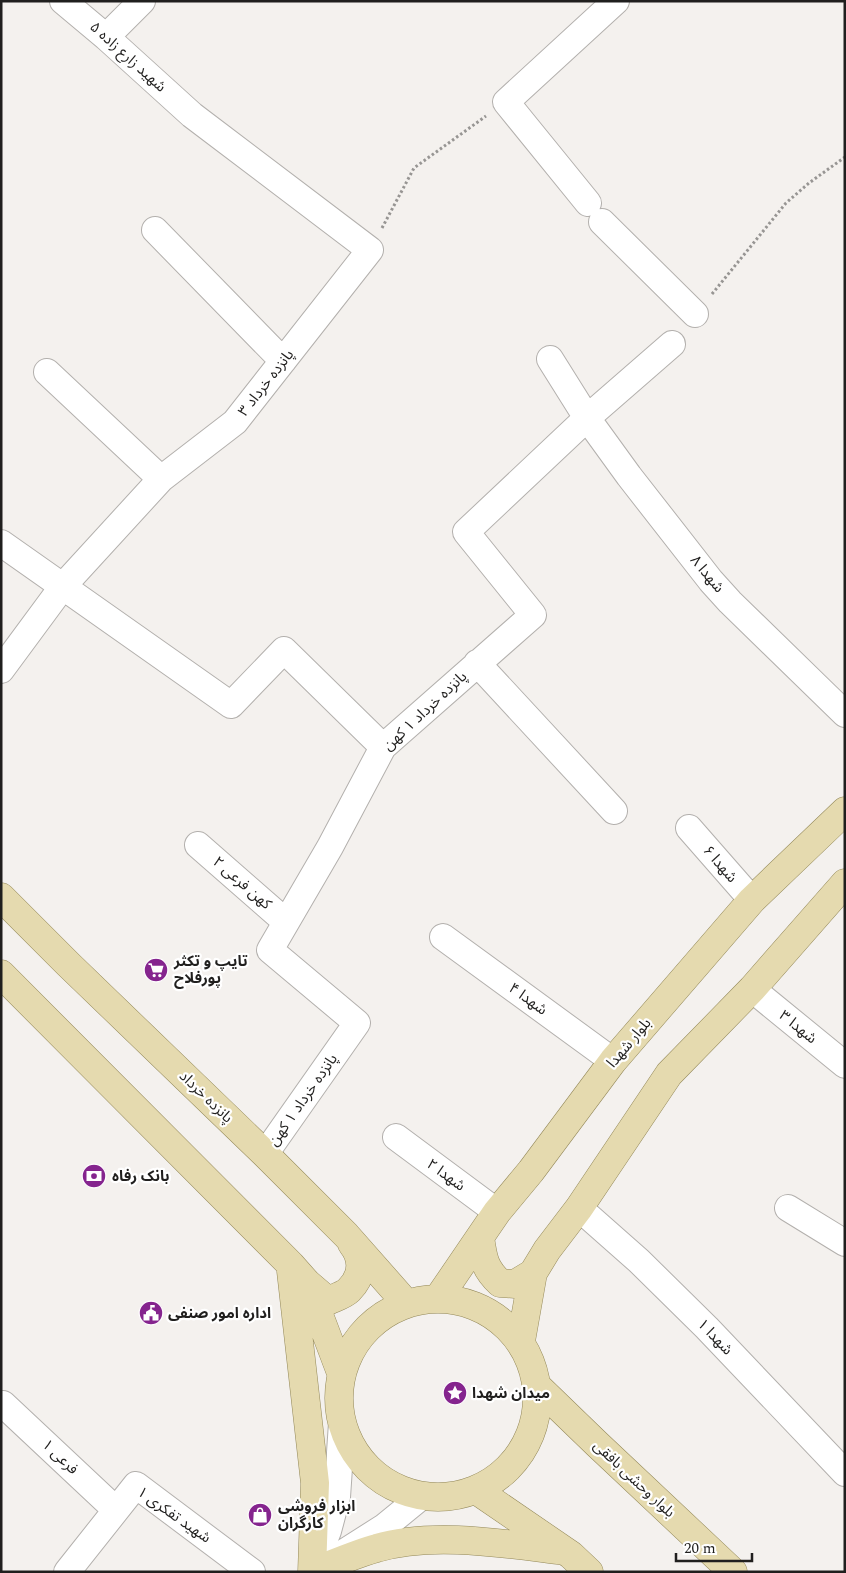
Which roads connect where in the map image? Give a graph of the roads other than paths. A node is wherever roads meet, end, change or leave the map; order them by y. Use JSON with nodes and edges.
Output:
{"nodes":[{"id":1,"x":63,"y":1,"type":"edge"},
{"id":2,"x":142,"y":1,"type":"edge"},
{"id":3,"x":616,"y":1,"type":"edge"},
{"id":4,"x":106,"y":37,"type":"junction"},
{"id":5,"x":155,"y":230,"type":"dead end"},
{"id":6,"x":370,"y":250,"type":"joint"},
{"id":7,"x":696,"y":314,"type":"road end"},
{"id":8,"x":672,"y":344,"type":"dead end"},
{"id":9,"x":550,"y":359,"type":"dead end"},
{"id":10,"x":283,"y":361,"type":"junction"},
{"id":11,"x":47,"y":372,"type":"dead end"},
{"id":12,"x":587,"y":418,"type":"junction"},
{"id":13,"x":161,"y":479,"type":"junction"},
{"id":14,"x":1,"y":543,"type":"edge"},
{"id":15,"x":63,"y":586,"type":"junction"},
{"id":16,"x":477,"y":664,"type":"junction"},
{"id":17,"x":1,"y":670,"type":"edge"},
{"id":18,"x":845,"y":714,"type":"edge"},
{"id":19,"x":383,"y":747,"type":"junction"},
{"id":20,"x":845,"y":811,"type":"edge"},
{"id":21,"x":614,"y":812,"type":"dead end"},
{"id":22,"x":689,"y":828,"type":"dead end"},
{"id":23,"x":198,"y":845,"type":"dead end"},
{"id":24,"x":844,"y":885,"type":"edge"},
{"id":25,"x":1,"y":897,"type":"edge"},
{"id":26,"x":752,"y":900,"type":"junction"},
{"id":27,"x":286,"y":922,"type":"junction"},
{"id":28,"x":443,"y":937,"type":"dead end"},
{"id":29,"x":1,"y":974,"type":"edge"},
{"id":30,"x":752,"y":989,"type":"junction"},
{"id":31,"x":613,"y":1061,"type":"junction"},
{"id":32,"x":845,"y":1065,"type":"edge"},
{"id":33,"x":396,"y":1137,"type":"dead end"},
{"id":34,"x":266,"y":1154,"type":"junction"},
{"id":35,"x":579,"y":1208,"type":"junction"},
{"id":36,"x":788,"y":1208,"type":"dead end"},
{"id":37,"x":497,"y":1212,"type":"junction"},
{"id":38,"x":346,"y":1235,"type":"junction"},
{"id":39,"x":480,"y":1237,"type":"junction"},
{"id":40,"x":845,"y":1243,"type":"edge"},
{"id":41,"x":533,"y":1273,"type":"junction"},
{"id":42,"x":299,"y":1274,"type":"junction"},
{"id":43,"x":439,"y":1297,"type":"junction"},
{"id":44,"x":406,"y":1303,"type":"junction"},
{"id":45,"x":521,"y":1341,"type":"junction"},
{"id":46,"x":342,"y":1373,"type":"junction"},
{"id":47,"x":537,"y":1386,"type":"junction"},
{"id":48,"x":4,"y":1404,"type":"dead end"},
{"id":49,"x":342,"y":1423,"type":"junction"},
{"id":50,"x":845,"y":1473,"type":"edge"},
{"id":51,"x":476,"y":1490,"type":"junction"},
{"id":52,"x":422,"y":1496,"type":"junction"},
{"id":53,"x":116,"y":1510,"type":"junction"},
{"id":54,"x":564,"y":1551,"type":"junction"},
{"id":55,"x":67,"y":1572,"type":"edge"},
{"id":56,"x":252,"y":1572,"type":"edge"},
{"id":57,"x":312,"y":1572,"type":"edge"},
{"id":58,"x":589,"y":1572,"type":"edge"},
{"id":59,"x":733,"y":1572,"type":"edge"}],
"edges":[{"from":1,"to":4,"type":"street","name":"شهید زارع زاده ۵"},
{"from":2,"to":4,"type":"street"},
{"from":3,"to":7,"type":"street"},
{"from":4,"to":6,"type":"street","name":"شهید زارع زاده ۵"},
{"from":5,"to":10,"type":"street"},
{"from":6,"to":10,"type":"street","name":"پانزده خرداد ۳"},
{"from":8,"to":12,"type":"street","name":"پانزده خرداد ۱ کهن"},
{"from":9,"to":12,"type":"street","name":"شهدا ۸"},
{"from":10,"to":13,"type":"street","name":"پانزده خرداد ۳"},
{"from":11,"to":13,"type":"street"},
{"from":12,"to":16,"type":"street","name":"پانزده خرداد ۱ کهن"},
{"from":12,"to":18,"type":"street","name":"شهدا ۸"},
{"from":13,"to":15,"type":"street","name":"پانزده خرداد ۳"},
{"from":14,"to":15,"type":"street"},
{"from":15,"to":17,"type":"street","name":"پانزده خرداد ۳"},
{"from":15,"to":19,"type":"street"},
{"from":16,"to":19,"type":"street","name":"پانزده خرداد ۱ کهن"},
{"from":16,"to":21,"type":"street"},
{"from":19,"to":27,"type":"street","name":"پانزده خرداد ۱ کهن"},
{"from":20,"to":26,"type":"main road","name":"بلوار شهدا"},
{"from":22,"to":26,"type":"street","name":"شهدا ۶"},
{"from":23,"to":27,"type":"street","name":"کهن فرعی ۲"},
{"from":24,"to":30,"type":"main road"},
{"from":25,"to":34,"type":"main road","name":"پانزده خرداد"},
{"from":26,"to":31,"type":"main road","name":"بلوار شهدا"},
{"from":27,"to":34,"type":"street","name":"پانزده خرداد ۱ کهن"},
{"from":28,"to":31,"type":"street","name":"شهدا ۴"},
{"from":29,"to":42,"type":"main road"},
{"from":30,"to":32,"type":"street","name":"شهدا ۳"},
{"from":30,"to":35,"type":"main road"},
{"from":31,"to":37,"type":"main road","name":"بلوار شهدا"},
{"from":33,"to":37,"type":"street","name":"شهدا ۲"},
{"from":34,"to":38,"type":"main road","name":"پانزده خرداد"},
{"from":35,"to":41,"type":"main road"},
{"from":35,"to":50,"type":"street","name":"شهدا ۱"},
{"from":36,"to":40,"type":"street"},
{"from":37,"to":39,"type":"main road","name":"بلوار شهدا"},
{"from":38,"to":42,"type":"main road"},
{"from":38,"to":44,"type":"main road","name":"پانزده خرداد"},
{"from":39,"to":41,"type":"main road"},
{"from":39,"to":43,"type":"main road","name":"بلوار شهدا"},
{"from":41,"to":45,"type":"main road"},
{"from":42,"to":46,"type":"main road"},
{"from":42,"to":57,"type":"main road"},
{"from":43,"to":44,"type":"main road"},
{"from":43,"to":45,"type":"main road"},
{"from":44,"to":46,"type":"main road"},
{"from":45,"to":47,"type":"main road"},
{"from":46,"to":49,"type":"main road"},
{"from":47,"to":51,"type":"main road"},
{"from":47,"to":59,"type":"main road","name":"بلوار وحشی بافقی"},
{"from":48,"to":53,"type":"street","name":"فرعی ۱"},
{"from":49,"to":52,"type":"main road"},
{"from":49,"to":57,"type":"street"},
{"from":51,"to":52,"type":"main road"},
{"from":51,"to":54,"type":"main road"},
{"from":52,"to":57,"type":"street"},
{"from":53,"to":55,"type":"street","name":"شهید تفکری ۱"},
{"from":53,"to":56,"type":"street","name":"شهید تفکری ۱"},
{"from":54,"to":57,"type":"main road"},
{"from":54,"to":58,"type":"main road"}]}
